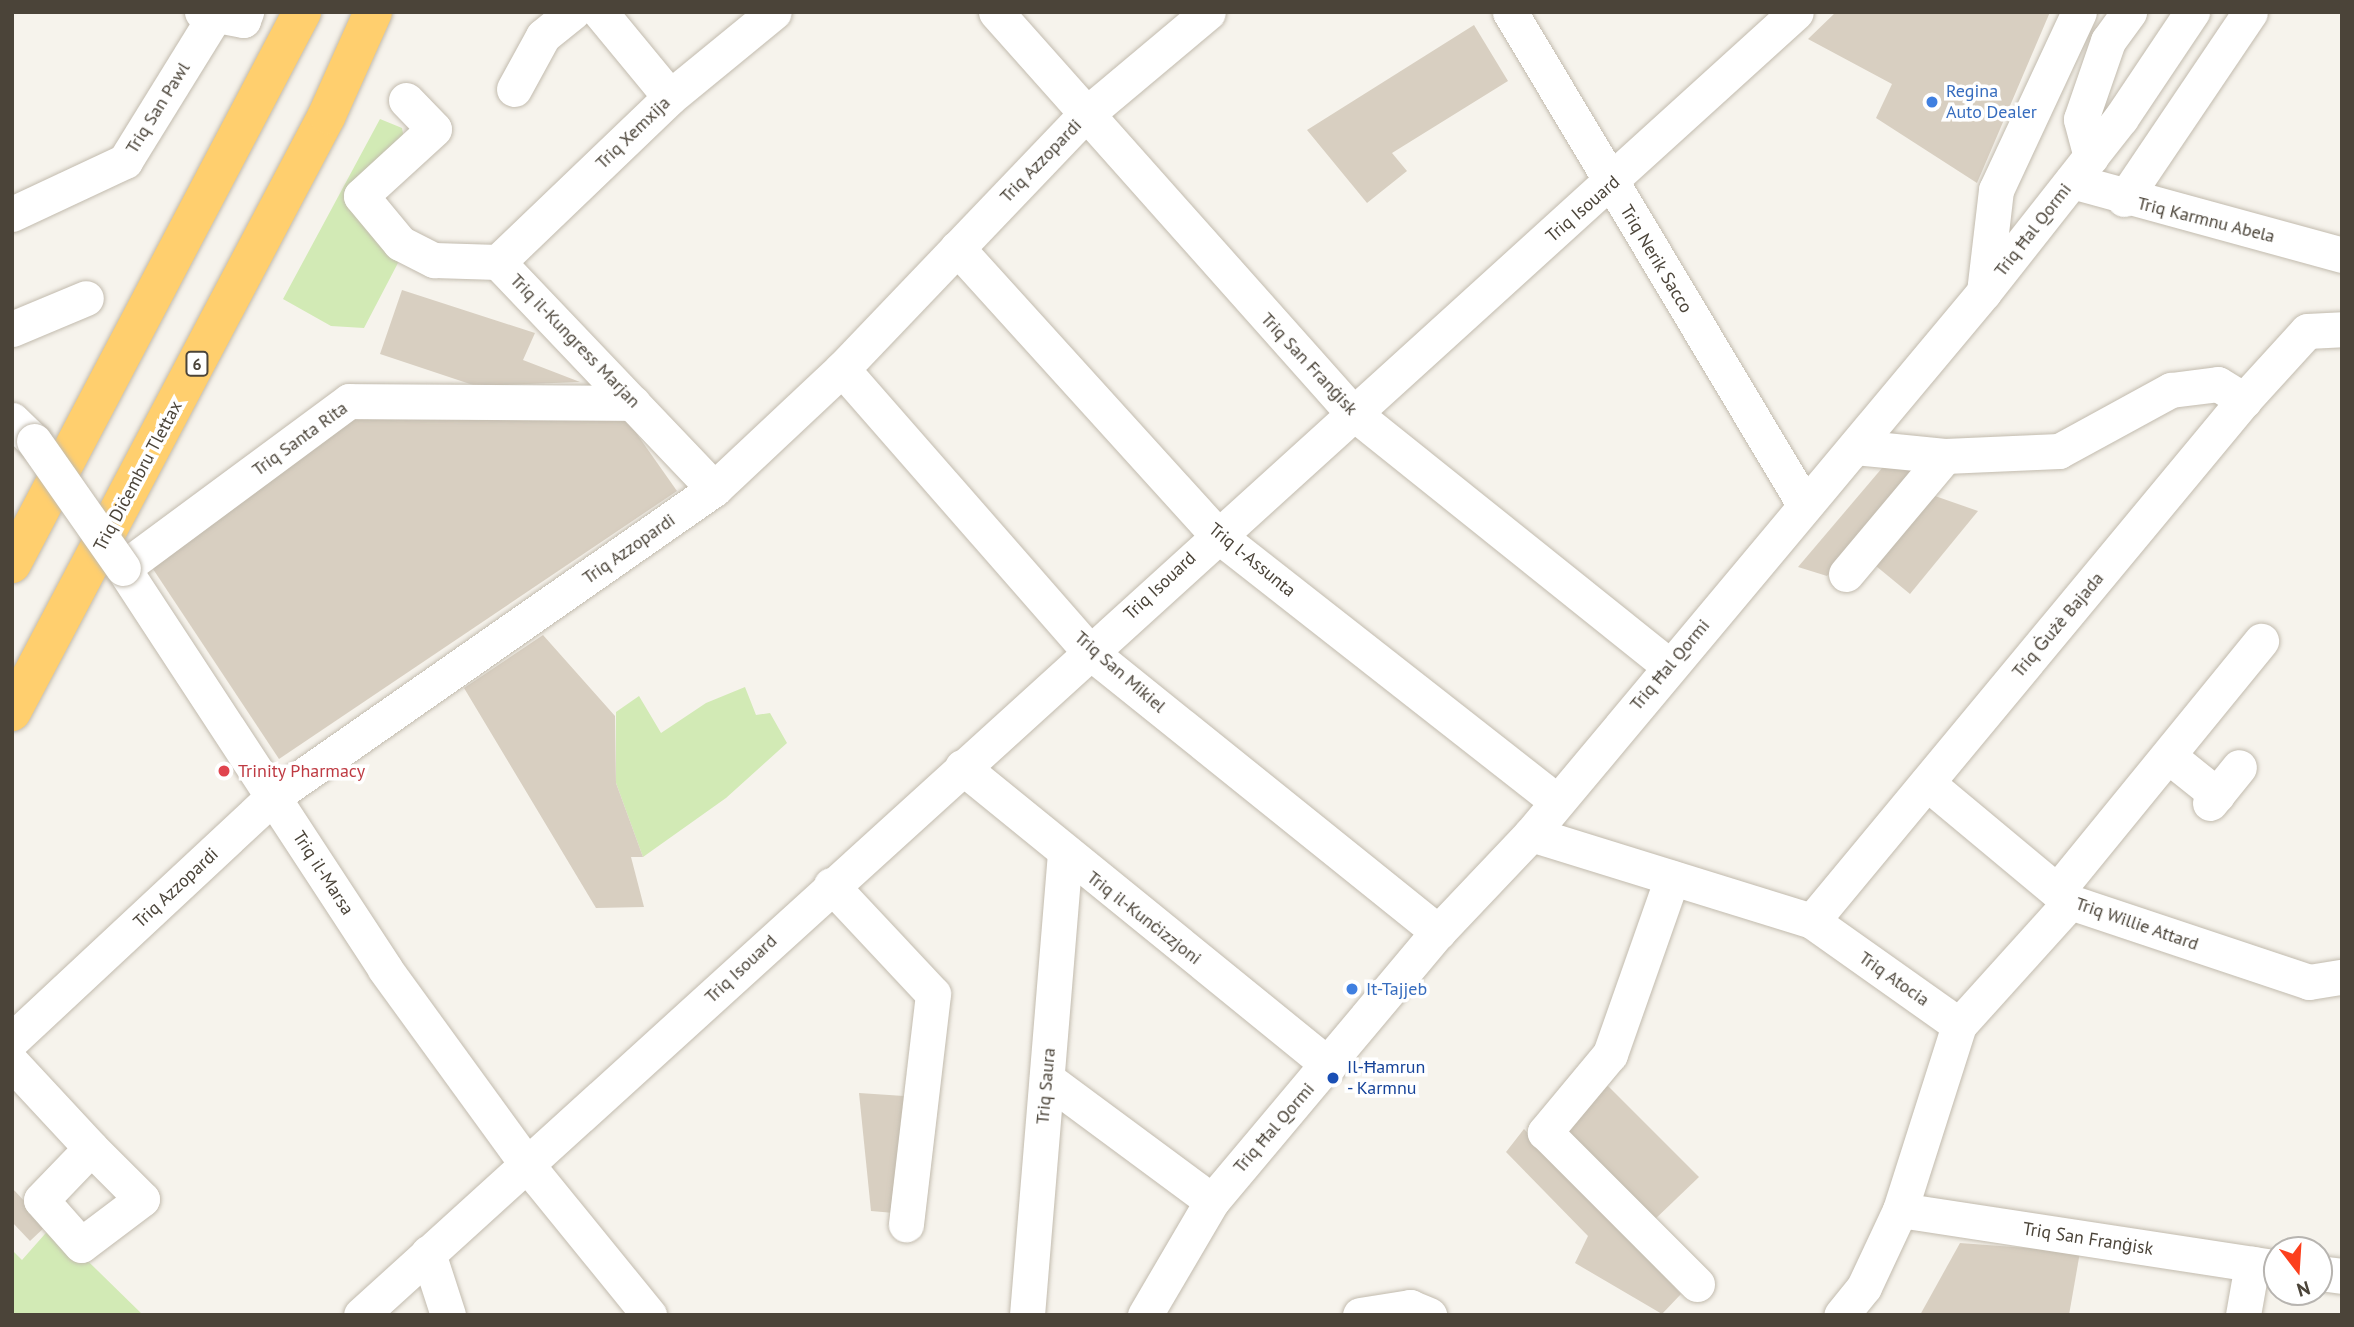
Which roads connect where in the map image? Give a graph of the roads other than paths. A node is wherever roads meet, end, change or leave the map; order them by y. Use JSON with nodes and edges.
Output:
{"nodes":[{"id":1,"x":302,"y":12,"type":"edge"},
{"id":2,"x":373,"y":12,"type":"edge"},
{"id":3,"x":573,"y":12,"type":"edge"},
{"id":4,"x":600,"y":12,"type":"edge"},
{"id":5,"x":774,"y":12,"type":"edge"},
{"id":6,"x":996,"y":12,"type":"edge"},
{"id":7,"x":1208,"y":12,"type":"edge"},
{"id":8,"x":1510,"y":12,"type":"edge"},
{"id":9,"x":1796,"y":12,"type":"edge"},
{"id":10,"x":2079,"y":12,"type":"edge"},
{"id":11,"x":2129,"y":12,"type":"edge"},
{"id":12,"x":2192,"y":12,"type":"edge"},
{"id":13,"x":2250,"y":12,"type":"edge"},
{"id":14,"x":220,"y":14,"type":"edge"},
{"id":15,"x":514,"y":89,"type":"dead end"},
{"id":16,"x":670,"y":97,"type":"junction"},
{"id":17,"x":406,"y":100,"type":"dead end"},
{"id":18,"x":1083,"y":117,"type":"junction"},
{"id":19,"x":2081,"y":169,"type":"junction"},
{"id":20,"x":1612,"y":185,"type":"junction"},
{"id":21,"x":2124,"y":200,"type":"junction"},
{"id":22,"x":12,"y":214,"type":"edge"},
{"id":23,"x":957,"y":248,"type":"junction"},
{"id":24,"x":2342,"y":255,"type":"edge"},
{"id":25,"x":498,"y":262,"type":"junction"},
{"id":26,"x":1984,"y":292,"type":"junction"},
{"id":27,"x":86,"y":298,"type":"dead end"},
{"id":28,"x":12,"y":329,"type":"edge"},
{"id":29,"x":2342,"y":329,"type":"edge"},
{"id":30,"x":842,"y":369,"type":"junction"},
{"id":31,"x":2244,"y":400,"type":"junction"},
{"id":32,"x":633,"y":403,"type":"junction"},
{"id":33,"x":1351,"y":411,"type":"junction"},
{"id":34,"x":23,"y":431,"type":"edge"},
{"id":35,"x":1855,"y":447,"type":"junction"},
{"id":36,"x":1945,"y":456,"type":"junction"},
{"id":37,"x":714,"y":489,"type":"junction"},
{"id":38,"x":1804,"y":504,"type":"junction"},
{"id":39,"x":1216,"y":534,"type":"junction"},
{"id":40,"x":12,"y":564,"type":"edge"},
{"id":41,"x":123,"y":568,"type":"junction"},
{"id":42,"x":1846,"y":574,"type":"dead end"},
{"id":43,"x":2261,"y":641,"type":"dead end"},
{"id":44,"x":1090,"y":652,"type":"junction"},
{"id":45,"x":1669,"y":666,"type":"junction"},
{"id":46,"x":12,"y":712,"type":"edge"},
{"id":47,"x":2171,"y":758,"type":"junction"},
{"id":48,"x":2239,"y":767,"type":"dead end"},
{"id":49,"x":962,"y":768,"type":"junction"},
{"id":50,"x":1927,"y":783,"type":"junction"},
{"id":51,"x":274,"y":796,"type":"junction"},
{"id":52,"x":1556,"y":802,"type":"junction"},
{"id":53,"x":1531,"y":834,"type":"junction"},
{"id":54,"x":1065,"y":857,"type":"junction"},
{"id":55,"x":1672,"y":878,"type":"junction"},
{"id":56,"x":831,"y":886,"type":"junction"},
{"id":57,"x":2063,"y":896,"type":"junction"},
{"id":58,"x":1812,"y":921,"type":"junction"},
{"id":59,"x":1438,"y":932,"type":"junction"},
{"id":60,"x":2342,"y":977,"type":"edge"},
{"id":61,"x":1959,"y":1025,"type":"junction"},
{"id":62,"x":12,"y":1040,"type":"edge"},
{"id":63,"x":12,"y":1063,"type":"edge"},
{"id":64,"x":1329,"y":1065,"type":"junction"},
{"id":65,"x":1047,"y":1079,"type":"junction"},
{"id":66,"x":92,"y":1148,"type":"dead end"},
{"id":67,"x":528,"y":1166,"type":"junction"},
{"id":68,"x":1212,"y":1201,"type":"junction"},
{"id":69,"x":1900,"y":1210,"type":"junction"},
{"id":70,"x":906,"y":1224,"type":"dead end"},
{"id":71,"x":428,"y":1252,"type":"junction"},
{"id":72,"x":2263,"y":1266,"type":"edge"},
{"id":73,"x":2263,"y":1268,"type":"edge"},
{"id":74,"x":1697,"y":1284,"type":"dead end"},
{"id":75,"x":361,"y":1315,"type":"edge"},
{"id":76,"x":448,"y":1315,"type":"edge"},
{"id":77,"x":649,"y":1315,"type":"edge"},
{"id":78,"x":1027,"y":1315,"type":"edge"},
{"id":79,"x":1145,"y":1315,"type":"edge"},
{"id":80,"x":1360,"y":1315,"type":"edge"},
{"id":81,"x":1429,"y":1315,"type":"edge"},
{"id":82,"x":1841,"y":1315,"type":"edge"},
{"id":83,"x":2243,"y":1315,"type":"edge"}],
"edges":[{"from":1,"to":40,"type":"highway"},
{"from":2,"to":46,"type":"highway","name":"Triq Diċembru Tlettax","number":"6"},
{"from":3,"to":15,"type":"street"},
{"from":4,"to":16,"type":"street"},
{"from":5,"to":16,"type":"street","name":"Triq Xemxija"},
{"from":6,"to":18,"type":"street","name":"Triq San Franġisk"},
{"from":7,"to":18,"type":"street","name":"Triq Azzopardi"},
{"from":8,"to":20,"type":"street","name":"Triq Nerik Sacco"},
{"from":9,"to":20,"type":"street","name":"Triq Isouard"},
{"from":10,"to":26,"type":"street"},
{"from":11,"to":19,"type":"street"},
{"from":12,"to":19,"type":"street","name":"Triq Ħal Qormi"},
{"from":13,"to":21,"type":"street"},
{"from":14,"to":22,"type":"street","name":"Triq San Pawl"},
{"from":16,"to":25,"type":"street","name":"Triq Xemxija"},
{"from":17,"to":25,"type":"street","name":"Triq il-Kungress Marjan"},
{"from":18,"to":23,"type":"street","name":"Triq Azzopardi"},
{"from":18,"to":33,"type":"street","name":"Triq San Franġisk"},
{"from":19,"to":21,"type":"street","name":"Triq Karmnu Abela"},
{"from":19,"to":26,"type":"street","name":"Triq Ħal Qormi"},
{"from":20,"to":33,"type":"street","name":"Triq Isouard"},
{"from":20,"to":38,"type":"street","name":"Triq Nerik Sacco"},
{"from":21,"to":24,"type":"street","name":"Triq Karmnu Abela"},
{"from":23,"to":30,"type":"street","name":"Triq Azzopardi"},
{"from":23,"to":39,"type":"street","name":"Triq l-Assunta"},
{"from":25,"to":32,"type":"street","name":"Triq il-Kungress Marjan"},
{"from":26,"to":35,"type":"street","name":"Triq Ħal Qormi"},
{"from":27,"to":28,"type":"street"},
{"from":29,"to":31,"type":"street","name":"Triq Ġużè Bajada"},
{"from":30,"to":37,"type":"street","name":"Triq Azzopardi"},
{"from":30,"to":44,"type":"street","name":"Triq San Mikiel"},
{"from":31,"to":36,"type":"street"},
{"from":31,"to":50,"type":"street","name":"Triq Ġużè Bajada"},
{"from":32,"to":37,"type":"street","name":"Triq il-Kungress Marjan"},
{"from":32,"to":41,"type":"street","name":"Triq Santa Rita"},
{"from":33,"to":39,"type":"street","name":"Triq Isouard"},
{"from":33,"to":45,"type":"street","name":"Triq San Franġisk"},
{"from":34,"to":41,"type":"street","name":"Triq il-Marsa","bridge":true},
{"from":35,"to":36,"type":"street"},
{"from":35,"to":38,"type":"street","name":"Triq Ħal Qormi"},
{"from":36,"to":42,"type":"street"},
{"from":37,"to":51,"type":"street","name":"Triq Azzopardi"},
{"from":38,"to":45,"type":"street","name":"Triq Ħal Qormi"},
{"from":39,"to":44,"type":"street","name":"Triq Isouard"},
{"from":39,"to":52,"type":"street","name":"Triq l-Assunta"},
{"from":41,"to":51,"type":"street","name":"Triq il-Marsa"},
{"from":43,"to":47,"type":"street"},
{"from":44,"to":49,"type":"street","name":"Triq Isouard"},
{"from":44,"to":59,"type":"street","name":"Triq San Mikiel"},
{"from":45,"to":52,"type":"street","name":"Triq Ħal Qormi"},
{"from":47,"to":48,"type":"street"},
{"from":47,"to":57,"type":"street"},
{"from":49,"to":54,"type":"street","name":"Triq il-Kunċizzjoni"},
{"from":49,"to":56,"type":"street","name":"Triq Isouard"},
{"from":50,"to":57,"type":"street","name":"Triq Willie Attard"},
{"from":50,"to":58,"type":"street","name":"Triq Ġużè Bajada"},
{"from":51,"to":62,"type":"street","name":"Triq Azzopardi"},
{"from":51,"to":67,"type":"street","name":"Triq il-Marsa"},
{"from":52,"to":53,"type":"street","name":"Triq Ħal Qormi"},
{"from":53,"to":55,"type":"street","name":"Triq Atocia"},
{"from":53,"to":59,"type":"street","name":"Triq Ħal Qormi"},
{"from":54,"to":64,"type":"street","name":"Triq il-Kunċizzjoni"},
{"from":54,"to":65,"type":"street","name":"Triq Saura"},
{"from":55,"to":58,"type":"street","name":"Triq Atocia"},
{"from":55,"to":74,"type":"street"},
{"from":56,"to":67,"type":"street","name":"Triq Isouard"},
{"from":56,"to":70,"type":"street"},
{"from":57,"to":60,"type":"street","name":"Triq Willie Attard"},
{"from":57,"to":61,"type":"street"},
{"from":58,"to":61,"type":"street","name":"Triq Atocia"},
{"from":59,"to":64,"type":"street","name":"Triq Ħal Qormi"},
{"from":61,"to":69,"type":"street"},
{"from":63,"to":66,"type":"street"},
{"from":64,"to":68,"type":"street","name":"Triq Ħal Qormi"},
{"from":65,"to":68,"type":"street"},
{"from":65,"to":78,"type":"street","name":"Triq Saura"},
{"from":67,"to":71,"type":"street","name":"Triq Isouard"},
{"from":67,"to":77,"type":"street","name":"Triq il-Marsa"},
{"from":68,"to":79,"type":"street","name":"Triq Ħal Qormi"},
{"from":69,"to":72,"type":"street","name":"Triq San Franġisk"},
{"from":69,"to":82,"type":"street"},
{"from":71,"to":75,"type":"street","name":"Triq Isouard"},
{"from":71,"to":76,"type":"street"},
{"from":73,"to":83,"type":"street"},
{"from":80,"to":81,"type":"street"}]}
